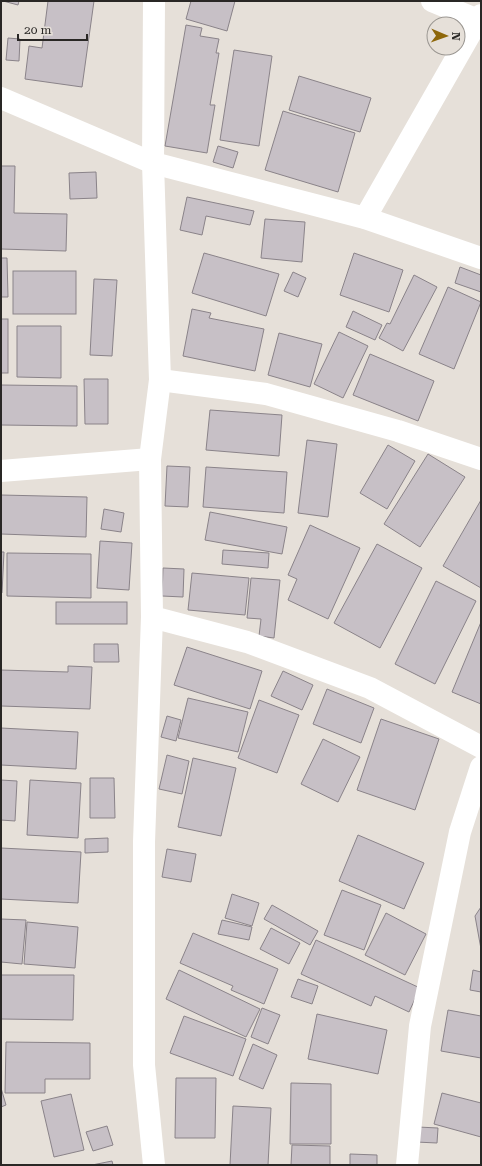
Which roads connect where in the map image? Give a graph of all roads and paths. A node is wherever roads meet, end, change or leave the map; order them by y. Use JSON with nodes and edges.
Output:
{"nodes":[{"id":1,"x":154,"y":1,"type":"edge"},
{"id":2,"x":432,"y":1,"type":"edge"},
{"id":3,"x":480,"y":17,"type":"edge"},
{"id":4,"x":1,"y":98,"type":"edge"},
{"id":5,"x":153,"y":163,"type":"junction"},
{"id":6,"x":365,"y":218,"type":"junction"},
{"id":7,"x":481,"y":258,"type":"edge"},
{"id":8,"x":160,"y":380,"type":"junction"},
{"id":9,"x":150,"y":459,"type":"junction"},
{"id":10,"x":481,"y":459,"type":"edge"},
{"id":11,"x":1,"y":471,"type":"edge"},
{"id":12,"x":152,"y":617,"type":"junction"},
{"id":13,"x":481,"y":746,"type":"edge"},
{"id":14,"x":481,"y":767,"type":"edge"},
{"id":15,"x":154,"y":1165,"type":"edge"},
{"id":16,"x":407,"y":1165,"type":"edge"}],
"edges":[{"from":1,"to":5,"type":"street"},
{"from":2,"to":3,"type":"street"},
{"from":3,"to":6,"type":"street"},
{"from":4,"to":5,"type":"street"},
{"from":5,"to":6,"type":"street"},
{"from":5,"to":8,"type":"street"},
{"from":6,"to":7,"type":"street"},
{"from":8,"to":9,"type":"street"},
{"from":8,"to":10,"type":"street"},
{"from":9,"to":11,"type":"street"},
{"from":9,"to":12,"type":"street"},
{"from":12,"to":13,"type":"street"},
{"from":12,"to":15,"type":"street"},
{"from":14,"to":16,"type":"street"}]}
